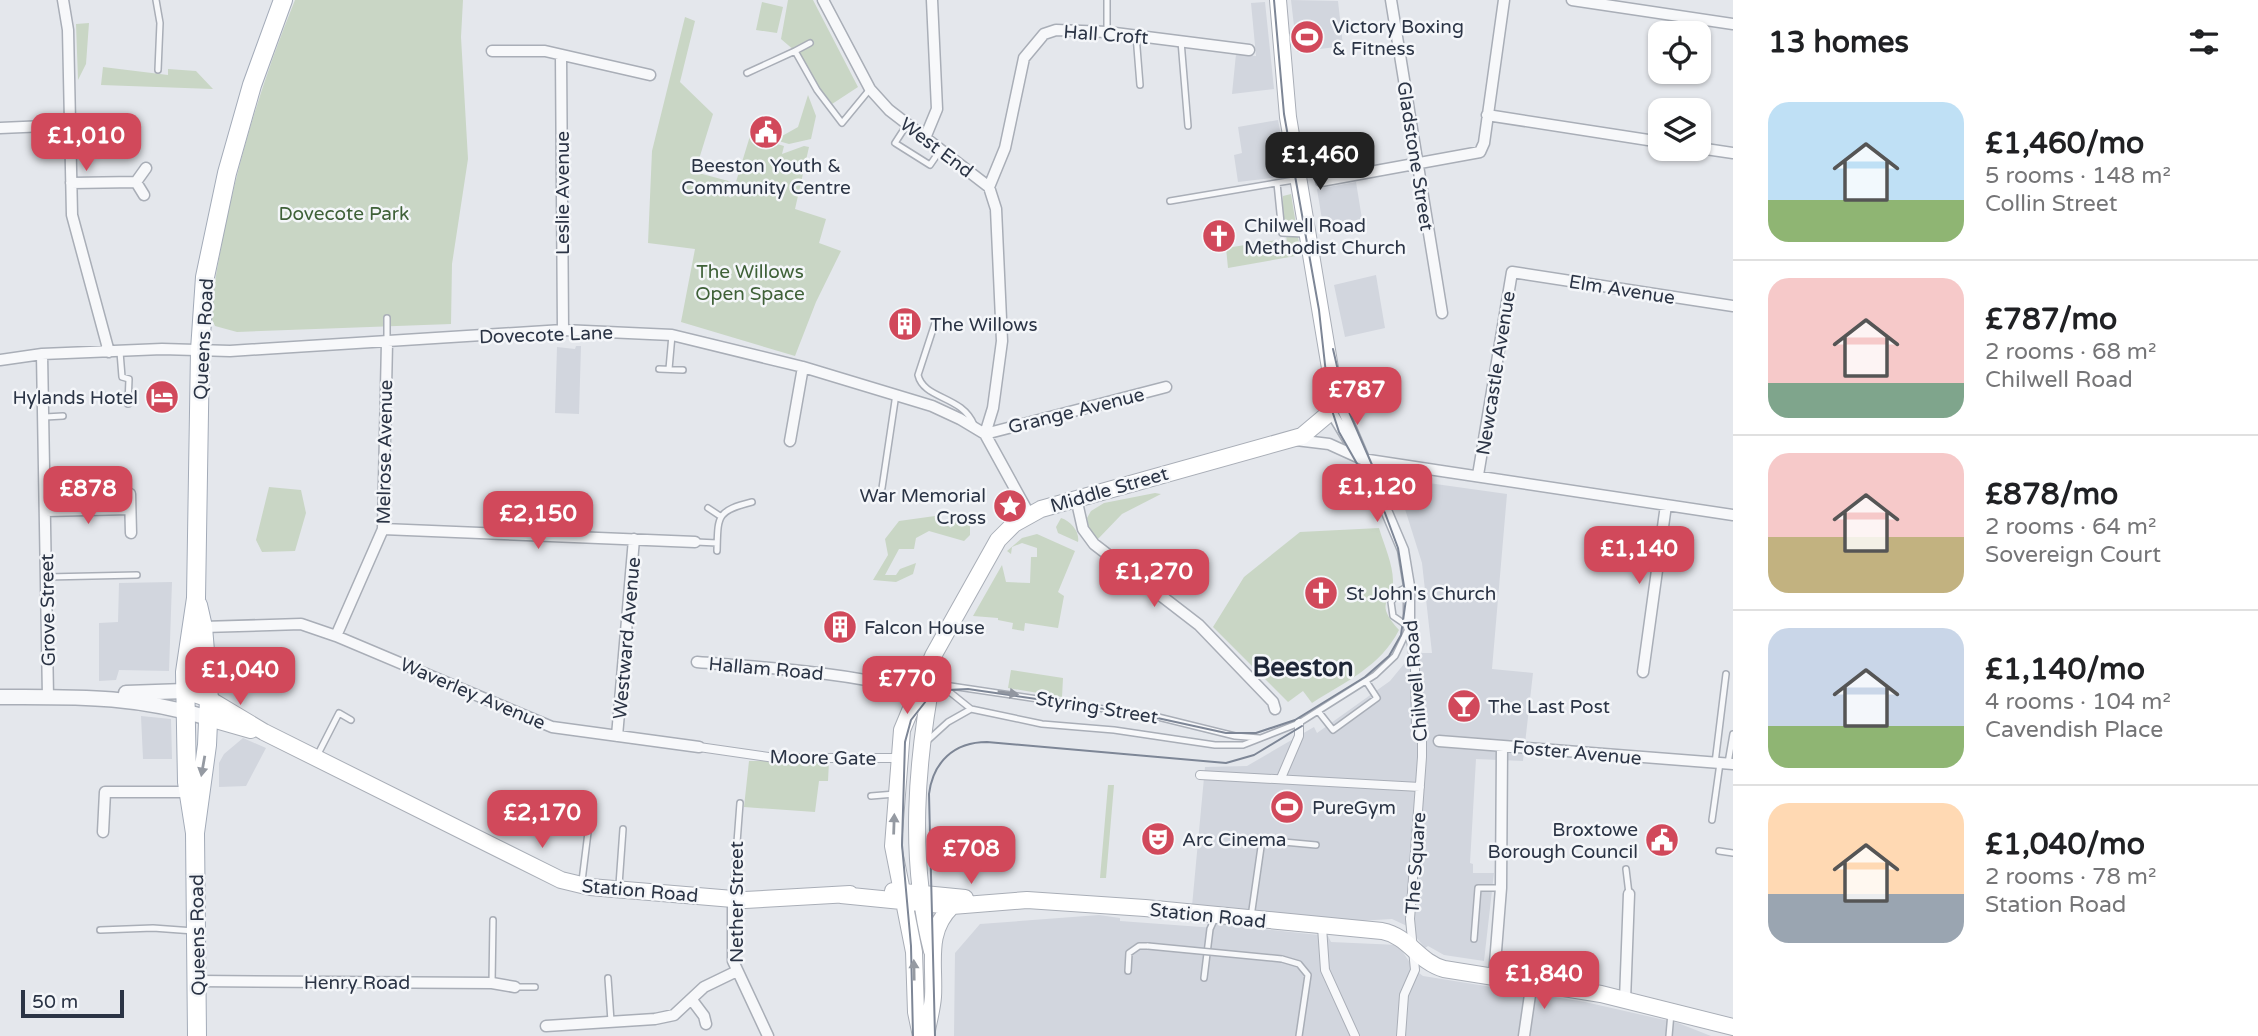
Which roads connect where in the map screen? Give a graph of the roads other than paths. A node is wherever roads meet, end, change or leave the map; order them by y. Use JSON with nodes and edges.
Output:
{"nodes":[{"id":1,"x":63,"y":0,"type":"edge"},
{"id":2,"x":156,"y":0,"type":"edge"},
{"id":3,"x":823,"y":0,"type":"edge"},
{"id":4,"x":932,"y":0,"type":"edge"},
{"id":5,"x":1107,"y":0,"type":"edge"},
{"id":6,"x":1278,"y":0,"type":"edge"},
{"id":7,"x":1391,"y":0,"type":"edge"},
{"id":8,"x":1504,"y":0,"type":"edge"},
{"id":9,"x":1572,"y":0,"type":"edge"},
{"id":10,"x":277,"y":1,"type":"edge"},
{"id":11,"x":1733,"y":24,"type":"edge"},
{"id":12,"x":1107,"y":32,"type":"junction"},
{"id":13,"x":1136,"y":34,"type":"junction"},
{"id":14,"x":1181,"y":41,"type":"junction"},
{"id":15,"x":810,"y":43,"type":"dead end"},
{"id":16,"x":1249,"y":50,"type":"dead end"},
{"id":17,"x":492,"y":51,"type":"dead end"},
{"id":18,"x":795,"y":51,"type":"junction"},
{"id":19,"x":561,"y":55,"type":"junction"},
{"id":20,"x":159,"y":71,"type":"dead end"},
{"id":21,"x":747,"y":73,"type":"dead end"},
{"id":22,"x":650,"y":75,"type":"dead end"},
{"id":23,"x":1140,"y":85,"type":"dead end"},
{"id":24,"x":870,"y":89,"type":"junction"},
{"id":25,"x":1487,"y":115,"type":"junction"},
{"id":26,"x":69,"y":125,"type":"junction"},
{"id":27,"x":906,"y":126,"type":"junction"},
{"id":28,"x":1188,"y":126,"type":"dead end"},
{"id":29,"x":0,"y":128,"type":"edge"},
{"id":30,"x":925,"y":138,"type":"junction"},
{"id":31,"x":1648,"y":140,"type":"edge"},
{"id":32,"x":941,"y":149,"type":"junction"},
{"id":33,"x":1711,"y":150,"type":"edge"},
{"id":34,"x":1733,"y":153,"type":"edge"},
{"id":35,"x":1418,"y":164,"type":"junction"},
{"id":36,"x":146,"y":168,"type":"dead end"},
{"id":37,"x":1299,"y":179,"type":"junction"},
{"id":38,"x":1321,"y":181,"type":"dead end"},
{"id":39,"x":135,"y":182,"type":"junction"},
{"id":40,"x":71,"y":183,"type":"junction"},
{"id":41,"x":1277,"y":183,"type":"junction"},
{"id":42,"x":989,"y":187,"type":"junction"},
{"id":43,"x":144,"y":195,"type":"dead end"},
{"id":44,"x":1170,"y":201,"type":"dead end"},
{"id":45,"x":1309,"y":233,"type":"junction"},
{"id":46,"x":1511,"y":271,"type":"joint"},
{"id":47,"x":1733,"y":306,"type":"edge"},
{"id":48,"x":1442,"y":313,"type":"dead end"},
{"id":49,"x":387,"y":318,"type":"dead end"},
{"id":50,"x":934,"y":323,"type":"dead end"},
{"id":51,"x":563,"y":331,"type":"junction"},
{"id":52,"x":672,"y":335,"type":"junction"},
{"id":53,"x":387,"y":342,"type":"junction"},
{"id":54,"x":200,"y":350,"type":"junction"},
{"id":55,"x":115,"y":352,"type":"junction"},
{"id":56,"x":42,"y":354,"type":"junction"},
{"id":57,"x":0,"y":360,"type":"edge"},
{"id":58,"x":803,"y":367,"type":"junction"},
{"id":59,"x":659,"y":369,"type":"dead end"},
{"id":60,"x":669,"y":369,"type":"junction"},
{"id":61,"x":683,"y":370,"type":"dead end"},
{"id":62,"x":1333,"y":386,"type":"junction"},
{"id":63,"x":1166,"y":387,"type":"dead end"},
{"id":64,"x":896,"y":394,"type":"junction"},
{"id":65,"x":128,"y":404,"type":"dead end"},
{"id":66,"x":1330,"y":410,"type":"junction"},
{"id":67,"x":63,"y":416,"type":"dead end"},
{"id":68,"x":45,"y":417,"type":"junction"},
{"id":69,"x":980,"y":431,"type":"junction"},
{"id":70,"x":1292,"y":439,"type":"junction"},
{"id":71,"x":790,"y":441,"type":"dead end"},
{"id":72,"x":1362,"y":459,"type":"junction"},
{"id":73,"x":1478,"y":474,"type":"junction"},
{"id":74,"x":882,"y":488,"type":"dead end"},
{"id":75,"x":130,"y":494,"type":"dead end"},
{"id":76,"x":1076,"y":498,"type":"junction"},
{"id":77,"x":752,"y":502,"type":"dead end"},
{"id":78,"x":1666,"y":506,"type":"junction"},
{"id":79,"x":708,"y":508,"type":"dead end"},
{"id":80,"x":130,"y":509,"type":"junction"},
{"id":81,"x":45,"y":511,"type":"junction"},
{"id":82,"x":1029,"y":514,"type":"junction"},
{"id":83,"x":1733,"y":515,"type":"edge"},
{"id":84,"x":720,"y":516,"type":"junction"},
{"id":85,"x":383,"y":529,"type":"junction"},
{"id":86,"x":131,"y":533,"type":"dead end"},
{"id":87,"x":634,"y":539,"type":"junction"},
{"id":88,"x":695,"y":542,"type":"joint"},
{"id":89,"x":717,"y":543,"type":"junction"},
{"id":90,"x":717,"y":551,"type":"dead end"},
{"id":91,"x":137,"y":575,"type":"dead end"},
{"id":92,"x":47,"y":577,"type":"junction"},
{"id":93,"x":1409,"y":586,"type":"junction"},
{"id":94,"x":196,"y":598,"type":"junction"},
{"id":95,"x":203,"y":626,"type":"junction"},
{"id":96,"x":1409,"y":627,"type":"junction"},
{"id":97,"x":337,"y":636,"type":"junction"},
{"id":98,"x":697,"y":662,"type":"dead end"},
{"id":99,"x":1643,"y":672,"type":"dead end"},
{"id":100,"x":1726,"y":674,"type":"dead end"},
{"id":101,"x":1366,"y":681,"type":"junction"},
{"id":102,"x":930,"y":687,"type":"junction"},
{"id":103,"x":185,"y":691,"type":"junction"},
{"id":104,"x":0,"y":697,"type":"edge"},
{"id":105,"x":48,"y":697,"type":"junction"},
{"id":106,"x":111,"y":697,"type":"junction"},
{"id":107,"x":209,"y":699,"type":"junction"},
{"id":108,"x":971,"y":709,"type":"junction"},
{"id":109,"x":1275,"y":709,"type":"dead end"},
{"id":110,"x":185,"y":711,"type":"junction"},
{"id":111,"x":1318,"y":711,"type":"junction"},
{"id":112,"x":209,"y":718,"type":"junction"},
{"id":113,"x":351,"y":720,"type":"dead end"},
{"id":114,"x":1299,"y":723,"type":"junction"},
{"id":115,"x":264,"y":732,"type":"junction"},
{"id":116,"x":1733,"y":734,"type":"edge"},
{"id":117,"x":617,"y":736,"type":"junction"},
{"id":118,"x":1422,"y":737,"type":"junction"},
{"id":119,"x":1262,"y":738,"type":"junction"},
{"id":120,"x":1440,"y":741,"type":"joint"},
{"id":121,"x":1502,"y":746,"type":"junction"},
{"id":122,"x":699,"y":747,"type":"joint"},
{"id":123,"x":747,"y":753,"type":"joint"},
{"id":124,"x":918,"y":755,"type":"junction"},
{"id":125,"x":317,"y":756,"type":"junction"},
{"id":126,"x":899,"y":758,"type":"junction"},
{"id":127,"x":1724,"y":763,"type":"edge"},
{"id":128,"x":1200,"y":775,"type":"dead end"},
{"id":129,"x":1281,"y":778,"type":"junction"},
{"id":130,"x":1419,"y":787,"type":"junction"},
{"id":131,"x":188,"y":792,"type":"junction"},
{"id":132,"x":895,"y":794,"type":"junction"},
{"id":133,"x":871,"y":796,"type":"dead end"},
{"id":134,"x":740,"y":803,"type":"dead end"},
{"id":135,"x":591,"y":808,"type":"dead end"},
{"id":136,"x":1712,"y":820,"type":"dead end"},
{"id":137,"x":623,"y":829,"type":"dead end"},
{"id":138,"x":103,"y":832,"type":"dead end"},
{"id":139,"x":195,"y":833,"type":"junction"},
{"id":140,"x":1316,"y":845,"type":"dead end"},
{"id":141,"x":1719,"y":851,"type":"dead end"},
{"id":142,"x":1733,"y":853,"type":"edge"},
{"id":143,"x":1626,"y":869,"type":"dead end"},
{"id":144,"x":581,"y":886,"type":"junction"},
{"id":145,"x":1501,"y":888,"type":"junction"},
{"id":146,"x":619,"y":889,"type":"junction"},
{"id":147,"x":1629,"y":894,"type":"joint"},
{"id":148,"x":733,"y":898,"type":"junction"},
{"id":149,"x":913,"y":898,"type":"junction"},
{"id":150,"x":995,"y":901,"type":"junction"},
{"id":151,"x":952,"y":906,"type":"junction"},
{"id":152,"x":1216,"y":916,"type":"junction"},
{"id":153,"x":493,"y":920,"type":"dead end"},
{"id":154,"x":1251,"y":920,"type":"junction"},
{"id":155,"x":1322,"y":927,"type":"junction"},
{"id":156,"x":100,"y":930,"type":"dead end"},
{"id":157,"x":197,"y":931,"type":"junction"},
{"id":158,"x":1474,"y":939,"type":"dead end"},
{"id":159,"x":1415,"y":950,"type":"junction"},
{"id":160,"x":932,"y":951,"type":"junction"},
{"id":161,"x":1128,"y":971,"type":"dead end"},
{"id":162,"x":736,"y":972,"type":"junction"},
{"id":163,"x":1494,"y":976,"type":"junction"},
{"id":164,"x":608,"y":978,"type":"dead end"},
{"id":165,"x":1204,"y":978,"type":"dead end"},
{"id":166,"x":198,"y":981,"type":"junction"},
{"id":167,"x":1532,"y":981,"type":"junction"},
{"id":168,"x":492,"y":983,"type":"junction"},
{"id":169,"x":515,"y":987,"type":"joint"},
{"id":170,"x":534,"y":987,"type":"dead end"},
{"id":171,"x":692,"y":1000,"type":"junction"},
{"id":172,"x":1625,"y":1000,"type":"junction"},
{"id":173,"x":1671,"y":1009,"type":"junction"},
{"id":174,"x":612,"y":1022,"type":"junction"},
{"id":175,"x":626,"y":1022,"type":"junction"},
{"id":176,"x":706,"y":1024,"type":"joint"},
{"id":177,"x":1733,"y":1027,"type":"edge"},
{"id":178,"x":546,"y":1031,"type":"edge"},
{"id":179,"x":197,"y":1036,"type":"edge"},
{"id":180,"x":626,"y":1036,"type":"edge"},
{"id":181,"x":706,"y":1036,"type":"edge"},
{"id":182,"x":768,"y":1036,"type":"edge"},
{"id":183,"x":924,"y":1036,"type":"edge"},
{"id":184,"x":1298,"y":1036,"type":"edge"},
{"id":185,"x":1355,"y":1036,"type":"edge"},
{"id":186,"x":1401,"y":1036,"type":"edge"},
{"id":187,"x":1524,"y":1036,"type":"edge"},
{"id":188,"x":1669,"y":1036,"type":"edge"}],
"edges":[{"from":1,"to":26,"type":"street"},
{"from":2,"to":20,"type":"lane"},
{"from":3,"to":24,"type":"street","name":"West End"},
{"from":4,"to":30,"type":"street"},
{"from":5,"to":12,"type":"lane"},
{"from":6,"to":37,"type":"main road","name":"Chilwell Road"},
{"from":7,"to":35,"type":"street","name":"Gladstone Street"},
{"from":8,"to":25,"type":"street"},
{"from":9,"to":11,"type":"street"},
{"from":10,"to":54,"type":"main road","name":"Queens Road"},
{"from":12,"to":13,"type":"street","name":"Hall Croft"},
{"from":12,"to":42,"type":"street","name":"Hall Croft"},
{"from":13,"to":14,"type":"street","name":"Hall Croft"},
{"from":13,"to":23,"type":"lane"},
{"from":14,"to":16,"type":"street","name":"Hall Croft"},
{"from":14,"to":28,"type":"lane"},
{"from":15,"to":18,"type":"lane"},
{"from":17,"to":19,"type":"street"},
{"from":18,"to":21,"type":"lane"},
{"from":18,"to":24,"type":"lane"},
{"from":19,"to":22,"type":"street"},
{"from":19,"to":51,"type":"street","name":"Leslie Avenue"},
{"from":24,"to":27,"type":"street","name":"West End"},
{"from":25,"to":31,"type":"street"},
{"from":25,"to":35,"type":"street"},
{"from":26,"to":29,"type":"street"},
{"from":26,"to":40,"type":"street"},
{"from":27,"to":30,"type":"street","name":"West End"},
{"from":27,"to":32,"type":"lane"},
{"from":30,"to":32,"type":"street","name":"West End"},
{"from":32,"to":42,"type":"street","name":"West End"},
{"from":33,"to":34,"type":"street"},
{"from":35,"to":38,"type":"street"},
{"from":35,"to":48,"type":"street","name":"Gladstone Street"},
{"from":36,"to":39,"type":"street"},
{"from":37,"to":41,"type":"lane"},
{"from":37,"to":45,"type":"main road","name":"Chilwell Road"},
{"from":39,"to":40,"type":"street"},
{"from":39,"to":43,"type":"street"},
{"from":40,"to":55,"type":"street"},
{"from":41,"to":44,"type":"lane"},
{"from":41,"to":45,"type":"lane"},
{"from":42,"to":69,"type":"street","name":"West End"},
{"from":45,"to":62,"type":"main road","name":"Chilwell Road"},
{"from":46,"to":47,"type":"street","name":"Elm Avenue"},
{"from":46,"to":73,"type":"street","name":"Newcastle Avenue"},
{"from":49,"to":53,"type":"lane"},
{"from":50,"to":69,"type":"lane"},
{"from":51,"to":52,"type":"street","name":"Dovecote Lane"},
{"from":51,"to":53,"type":"street","name":"Dovecote Lane"},
{"from":52,"to":58,"type":"street","name":"Dovecote Lane"},
{"from":52,"to":60,"type":"lane"},
{"from":53,"to":54,"type":"street","name":"Dovecote Lane"},
{"from":53,"to":85,"type":"street","name":"Melrose Avenue"},
{"from":54,"to":55,"type":"street","name":"Dovecote Lane"},
{"from":54,"to":94,"type":"main road","name":"Queens Road"},
{"from":55,"to":56,"type":"street","name":"Dovecote Lane"},
{"from":55,"to":65,"type":"lane"},
{"from":56,"to":57,"type":"street","name":"Dovecote Lane"},
{"from":56,"to":68,"type":"street","name":"Grove Street"},
{"from":58,"to":64,"type":"street","name":"Dovecote Lane"},
{"from":58,"to":71,"type":"street"},
{"from":59,"to":60,"type":"lane"},
{"from":60,"to":61,"type":"lane"},
{"from":62,"to":66,"type":"main road","name":"Chilwell Road"},
{"from":62,"to":72,"type":"street","name":"Chilwell Road"},
{"from":63,"to":69,"type":"street","name":"Grange Avenue"},
{"from":64,"to":69,"type":"street","name":"Dovecote Lane"},
{"from":64,"to":74,"type":"lane"},
{"from":66,"to":70,"type":"main road","name":"Middle Street"},
{"from":66,"to":72,"type":"street","name":"Chilwell Road"},
{"from":67,"to":68,"type":"lane"},
{"from":68,"to":81,"type":"street","name":"Grove Street"},
{"from":69,"to":82,"type":"street"},
{"from":70,"to":72,"type":"street"},
{"from":70,"to":76,"type":"main road","name":"Middle Street"},
{"from":72,"to":73,"type":"street"},
{"from":72,"to":93,"type":"street","name":"Chilwell Road"},
{"from":73,"to":78,"type":"street"},
{"from":75,"to":80,"type":"street"},
{"from":76,"to":82,"type":"main road","name":"Middle Street"},
{"from":76,"to":109,"type":"street"},
{"from":77,"to":84,"type":"lane"},
{"from":78,"to":83,"type":"street"},
{"from":78,"to":99,"type":"street"},
{"from":79,"to":84,"type":"lane"},
{"from":80,"to":81,"type":"street"},
{"from":80,"to":86,"type":"street"},
{"from":81,"to":92,"type":"street","name":"Grove Street"},
{"from":82,"to":102,"type":"main road","name":"Middle Street"},
{"from":84,"to":89,"type":"lane"},
{"from":85,"to":87,"type":"street"},
{"from":85,"to":97,"type":"street","name":"Melrose Avenue"},
{"from":87,"to":88,"type":"street"},
{"from":87,"to":117,"type":"street","name":"Westward Avenue"},
{"from":88,"to":89,"type":"lane"},
{"from":89,"to":90,"type":"lane"},
{"from":91,"to":92,"type":"lane"},
{"from":92,"to":105,"type":"street","name":"Grove Street"},
{"from":93,"to":96,"type":"street","name":"Chilwell Road"},
{"from":93,"to":96,"type":"lane"},
{"from":94,"to":95,"type":"main road","name":"Queens Road"},
{"from":94,"to":103,"type":"main road","name":"Queens Road"},
{"from":95,"to":97,"type":"street","name":"Waverley Avenue"},
{"from":95,"to":107,"type":"main road","name":"Queens Road"},
{"from":96,"to":101,"type":"lane"},
{"from":96,"to":118,"type":"street","name":"Chilwell Road"},
{"from":97,"to":117,"type":"street","name":"Waverley Avenue"},
{"from":98,"to":102,"type":"street","name":"Hallam Road"},
{"from":100,"to":127,"type":"lane"},
{"from":101,"to":111,"type":"lane"},
{"from":101,"to":111,"type":"lane"},
{"from":102,"to":108,"type":"lane"},
{"from":102,"to":119,"type":"lane","name":"Styring Street","one_way":true},
{"from":102,"to":124,"type":"main road","name":"Middle Street"},
{"from":102,"to":126,"type":"main road","name":"Middle Street"},
{"from":103,"to":106,"type":"street","name":"Station Road"},
{"from":103,"to":107,"type":"main road","name":"Station Road"},
{"from":103,"to":110,"type":"main road","name":"Queens Road"},
{"from":104,"to":105,"type":"street","name":"Station Road"},
{"from":105,"to":106,"type":"street","name":"Station Road"},
{"from":106,"to":110,"type":"street","name":"Station Road"},
{"from":107,"to":112,"type":"main road","name":"Queens Road"},
{"from":107,"to":115,"type":"main road","name":"Station Road"},
{"from":108,"to":119,"type":"lane"},
{"from":108,"to":124,"type":"lane"},
{"from":110,"to":112,"type":"street","name":"Station Road"},
{"from":110,"to":131,"type":"main road","name":"Queens Road"},
{"from":111,"to":114,"type":"lane"},
{"from":112,"to":115,"type":"main road","name":"Station Road"},
{"from":112,"to":139,"type":"main road","name":"Queens Road","one_way":true},
{"from":113,"to":125,"type":"lane"},
{"from":114,"to":119,"type":"lane"},
{"from":114,"to":129,"type":"street"},
{"from":115,"to":125,"type":"main road","name":"Station Road"},
{"from":116,"to":127,"type":"lane"},
{"from":117,"to":122,"type":"street","name":"Waverley Avenue"},
{"from":118,"to":120,"type":"street","name":"Foster Avenue"},
{"from":118,"to":130,"type":"street","name":"Chilwell Road"},
{"from":120,"to":121,"type":"street","name":"Foster Avenue"},
{"from":121,"to":127,"type":"street","name":"Foster Avenue"},
{"from":121,"to":145,"type":"street"},
{"from":122,"to":123,"type":"street","name":"Waverley Avenue"},
{"from":123,"to":126,"type":"street","name":"Moore Gate"},
{"from":124,"to":149,"type":"main road","name":"Middle Street"},
{"from":125,"to":144,"type":"main road","name":"Station Road"},
{"from":126,"to":132,"type":"main road","name":"Middle Street"},
{"from":127,"to":136,"type":"lane"},
{"from":128,"to":129,"type":"street","name":"The Square"},
{"from":129,"to":130,"type":"street","name":"The Square"},
{"from":130,"to":159,"type":"street","name":"The Square"},
{"from":131,"to":138,"type":"street"},
{"from":131,"to":139,"type":"main road","name":"Queens Road"},
{"from":132,"to":133,"type":"lane"},
{"from":149,"to":132,"type":"main road","name":"Middle Street","one_way":true},
{"from":134,"to":148,"type":"lane","name":"Nether Street"},
{"from":135,"to":144,"type":"lane"},
{"from":137,"to":146,"type":"lane"},
{"from":139,"to":157,"type":"main road","name":"Queens Road"},
{"from":140,"to":154,"type":"lane"},
{"from":141,"to":142,"type":"lane"},
{"from":143,"to":147,"type":"lane"},
{"from":144,"to":146,"type":"main road","name":"Station Road"},
{"from":145,"to":158,"type":"lane"},
{"from":145,"to":163,"type":"street"},
{"from":146,"to":148,"type":"main road","name":"Station Road"},
{"from":147,"to":172,"type":"street"},
{"from":148,"to":149,"type":"main road","name":"Station Road"},
{"from":148,"to":162,"type":"street","name":"Nether Street"},
{"from":149,"to":150,"type":"main road","name":"Station Road"},
{"from":149,"to":151,"type":"main road","name":"Station Road"},
{"from":149,"to":160,"type":"main road","name":"Middle Street"},
{"from":183,"to":149,"type":"main road","name":"Middle Street","one_way":true},
{"from":150,"to":151,"type":"main road","name":"Station Road"},
{"from":150,"to":152,"type":"main road","name":"Station Road"},
{"from":151,"to":160,"type":"main road","name":"Middle Street"},
{"from":152,"to":154,"type":"main road","name":"Station Road"},
{"from":152,"to":165,"type":"lane"},
{"from":153,"to":168,"type":"lane"},
{"from":154,"to":155,"type":"main road","name":"Station Road"},
{"from":155,"to":159,"type":"main road","name":"Station Road"},
{"from":155,"to":185,"type":"street"},
{"from":156,"to":157,"type":"lane"},
{"from":157,"to":166,"type":"main road","name":"Queens Road"},
{"from":159,"to":163,"type":"main road","name":"Station Road"},
{"from":159,"to":186,"type":"street","name":"The Square"},
{"from":160,"to":183,"type":"main road","name":"Middle Street"},
{"from":161,"to":184,"type":"lane","bridge":true},
{"from":162,"to":171,"type":"street"},
{"from":162,"to":182,"type":"street","name":"Nether Street"},
{"from":163,"to":167,"type":"main road","name":"Station Road"},
{"from":164,"to":174,"type":"lane"},
{"from":166,"to":168,"type":"street","name":"Henry Road"},
{"from":166,"to":179,"type":"main road","name":"Queens Road"},
{"from":167,"to":172,"type":"main road","name":"Station Road"},
{"from":167,"to":187,"type":"street"},
{"from":168,"to":169,"type":"street","name":"Henry Road"},
{"from":169,"to":170,"type":"lane"},
{"from":171,"to":175,"type":"street"},
{"from":171,"to":176,"type":"street"},
{"from":172,"to":173,"type":"main road","name":"Station Road"},
{"from":173,"to":177,"type":"main road","name":"Station Road"},
{"from":173,"to":188,"type":"lane"},
{"from":174,"to":175,"type":"street"},
{"from":174,"to":178,"type":"street"},
{"from":175,"to":180,"type":"street"},
{"from":176,"to":181,"type":"lane"}]}
